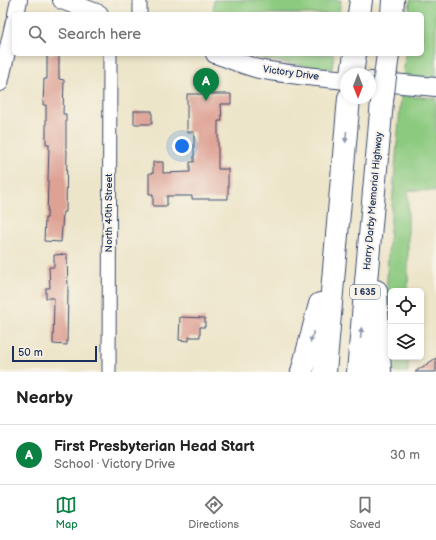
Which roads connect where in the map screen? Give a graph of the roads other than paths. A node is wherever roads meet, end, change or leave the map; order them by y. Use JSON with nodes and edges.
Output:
{"nodes":[{"id":1,"x":19,"y":0,"type":"edge"},
{"id":2,"x":62,"y":0,"type":"edge"},
{"id":3,"x":140,"y":0,"type":"edge"},
{"id":4,"x":361,"y":0,"type":"edge"},
{"id":5,"x":393,"y":0,"type":"edge"},
{"id":6,"x":16,"y":12,"type":"edge"},
{"id":7,"x":94,"y":12,"type":"edge"},
{"id":8,"x":140,"y":12,"type":"edge"},
{"id":9,"x":360,"y":12,"type":"edge"},
{"id":10,"x":392,"y":12,"type":"edge"},
{"id":11,"x":12,"y":30,"type":"edge"},
{"id":12,"x":110,"y":56,"type":"edge"},
{"id":13,"x":220,"y":56,"type":"edge"},
{"id":14,"x":355,"y":56,"type":"edge"},
{"id":15,"x":388,"y":56,"type":"edge"},
{"id":16,"x":353,"y":68,"type":"edge"},
{"id":17,"x":340,"y":79,"type":"edge"},
{"id":18,"x":376,"y":81,"type":"edge"},
{"id":19,"x":0,"y":83,"type":"edge"},
{"id":20,"x":436,"y":86,"type":"edge"},
{"id":21,"x":348,"y":104,"type":"edge"},
{"id":22,"x":372,"y":212,"type":"junction"},
{"id":23,"x":336,"y":245,"type":"junction"},
{"id":24,"x":109,"y":372,"type":"edge"},
{"id":25,"x":302,"y":372,"type":"edge"},
{"id":26,"x":325,"y":372,"type":"edge"},
{"id":27,"x":358,"y":372,"type":"edge"},
{"id":28,"x":380,"y":372,"type":"edge"}],
"edges":[{"from":1,"to":6,"type":"street"},
{"from":2,"to":7,"type":"main road"},
{"from":3,"to":8,"type":"street"},
{"from":4,"to":9,"type":"highway"},
{"from":5,"to":10,"type":"highway"},
{"from":11,"to":19,"type":"street"},
{"from":12,"to":24,"type":"street","name":"North 40th Street"},
{"from":13,"to":17,"type":"main road","name":"Victory Drive"},
{"from":14,"to":16,"type":"highway"},
{"from":15,"to":22,"type":"highway","name":"Harry Darby Memorial Highway","number":"I 635","bridge":true},
{"from":18,"to":20,"type":"main road"},
{"from":21,"to":23,"type":"highway","one_way":true},
{"from":27,"to":22,"type":"highway","name":"Harry Darby Memorial Highway","number":"I 635","one_way":true},
{"from":22,"to":28,"type":"highway"},
{"from":23,"to":25,"type":"highway","one_way":true},
{"from":23,"to":26,"type":"highway"}]}
